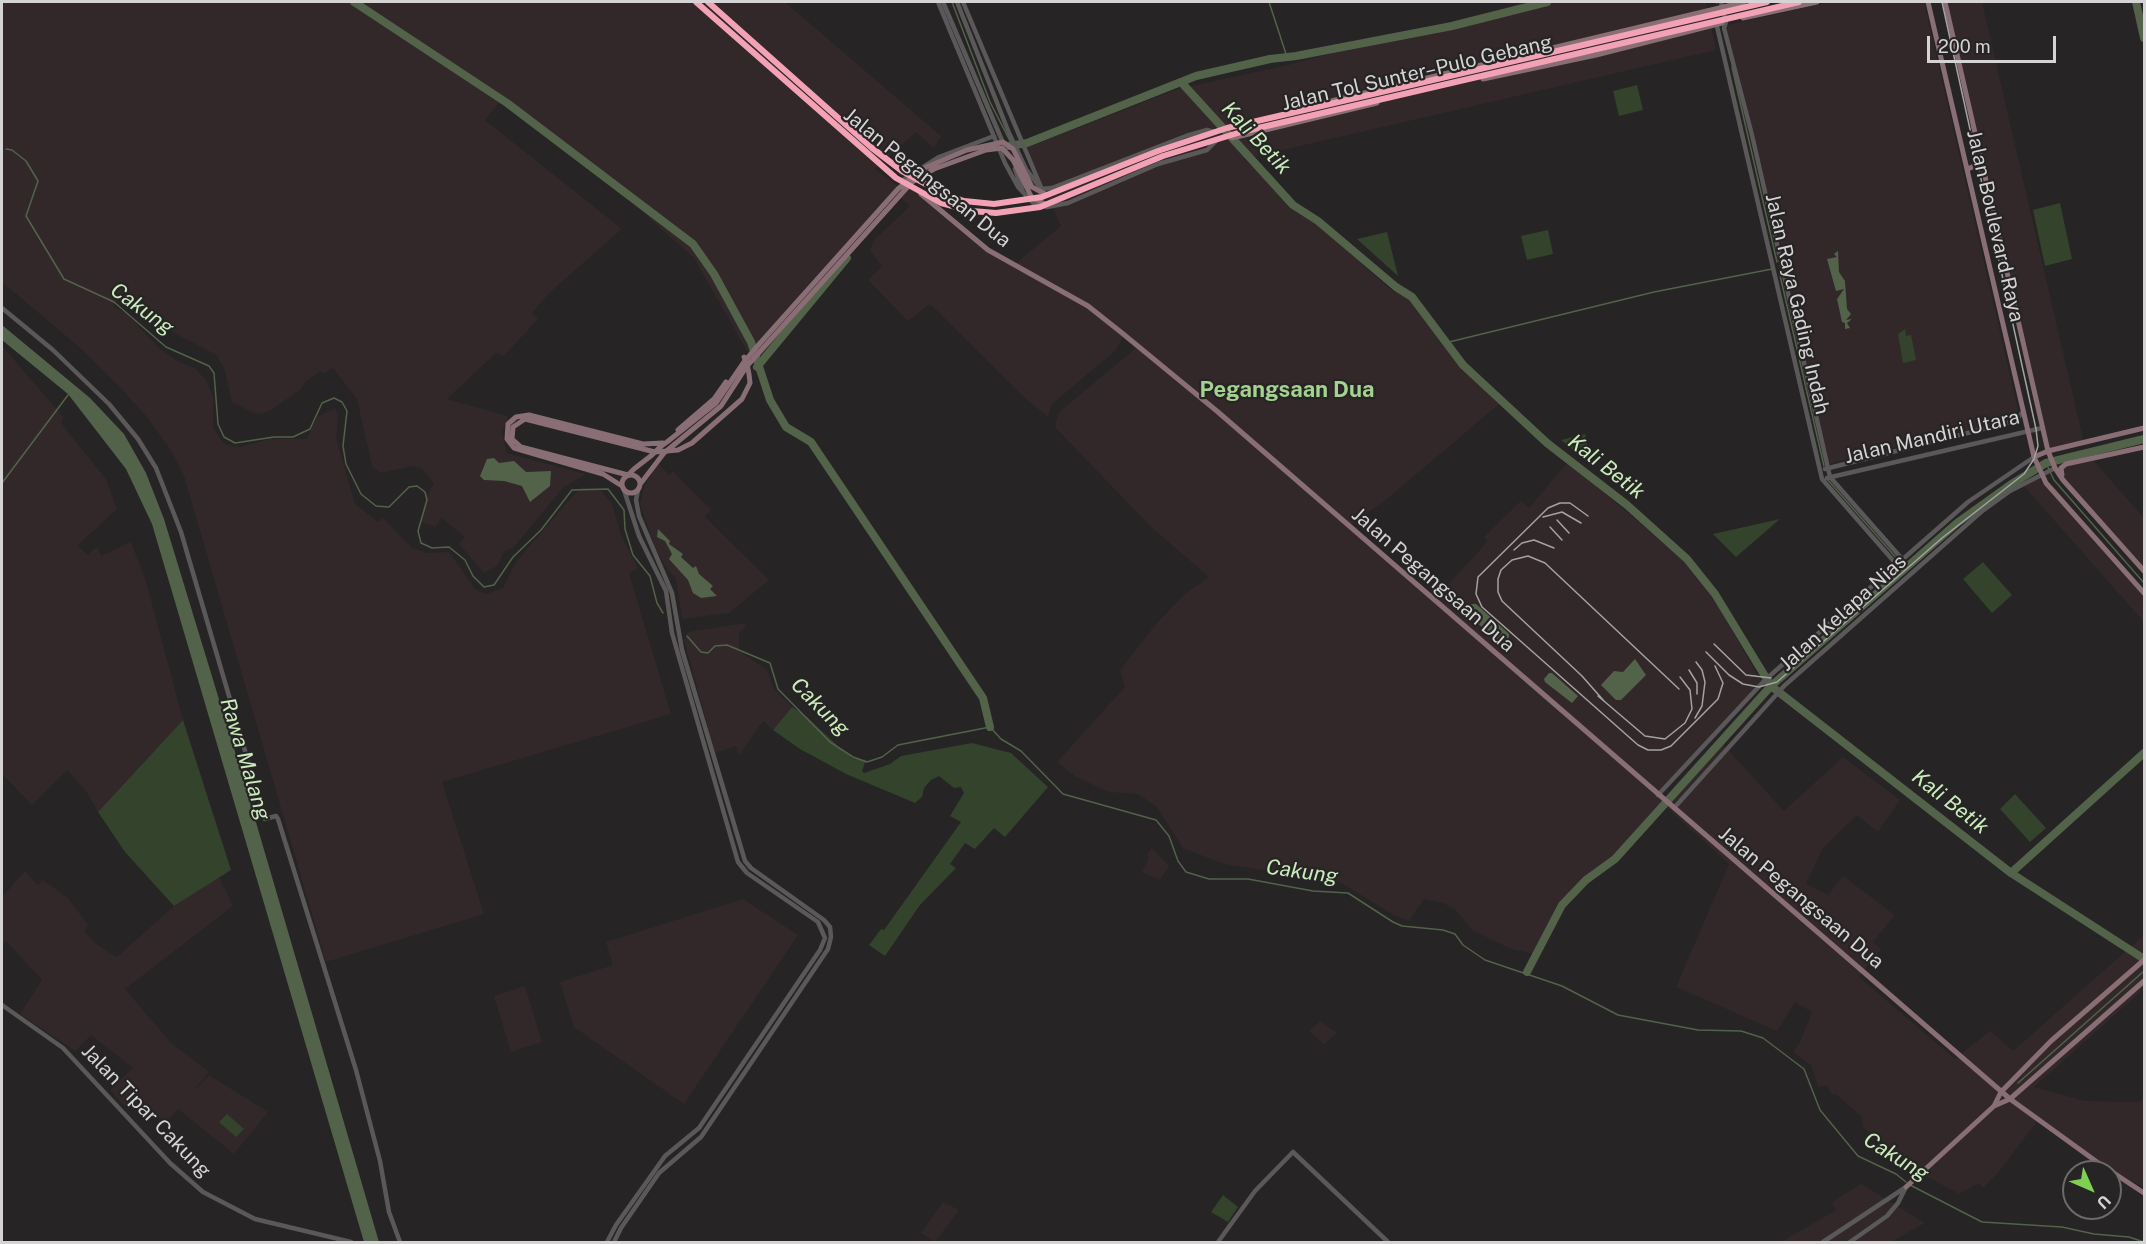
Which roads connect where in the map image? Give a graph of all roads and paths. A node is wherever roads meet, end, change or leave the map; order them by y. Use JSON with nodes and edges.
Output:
{"nodes":[{"id":1,"x":695,"y":2,"type":"edge"},
{"id":2,"x":708,"y":2,"type":"edge"},
{"id":3,"x":941,"y":2,"type":"edge"},
{"id":4,"x":957,"y":2,"type":"edge"},
{"id":5,"x":963,"y":2,"type":"edge"},
{"id":6,"x":1711,"y":2,"type":"edge"},
{"id":7,"x":1744,"y":2,"type":"edge"},
{"id":8,"x":1767,"y":2,"type":"edge"},
{"id":9,"x":1798,"y":2,"type":"edge"},
{"id":10,"x":1817,"y":2,"type":"edge"},
{"id":11,"x":1928,"y":2,"type":"edge"},
{"id":12,"x":1945,"y":2,"type":"edge"},
{"id":13,"x":1722,"y":4,"type":"edge"},
{"id":14,"x":1713,"y":9,"type":"junction"},
{"id":15,"x":1726,"y":22,"type":"junction"},
{"id":16,"x":1716,"y":24,"type":"junction"},
{"id":17,"x":981,"y":76,"type":"junction"},
{"id":18,"x":1254,"y":121,"type":"junction"},
{"id":19,"x":1215,"y":132,"type":"junction"},
{"id":20,"x":1254,"y":132,"type":"junction"},
{"id":21,"x":996,"y":137,"type":"junction"},
{"id":22,"x":1217,"y":140,"type":"junction"},
{"id":23,"x":1981,"y":164,"type":"junction"},
{"id":24,"x":1967,"y":167,"type":"junction"},
{"id":25,"x":1080,"y":176,"type":"junction"},
{"id":26,"x":903,"y":180,"type":"junction"},
{"id":27,"x":1041,"y":189,"type":"junction"},
{"id":28,"x":1023,"y":192,"type":"junction"},
{"id":29,"x":1088,"y":194,"type":"junction"},
{"id":30,"x":1032,"y":202,"type":"junction"},
{"id":31,"x":2,"y":308,"type":"edge"},
{"id":32,"x":744,"y":357,"type":"junction"},
{"id":33,"x":730,"y":376,"type":"junction"},
{"id":34,"x":748,"y":389,"type":"junction"},
{"id":35,"x":2022,"y":413,"type":"junction"},
{"id":36,"x":2042,"y":428,"type":"junction"},
{"id":37,"x":2145,"y":428,"type":"edge"},
{"id":38,"x":688,"y":429,"type":"junction"},
{"id":39,"x":2026,"y":430,"type":"junction"},
{"id":40,"x":598,"y":431,"type":"junction"},
{"id":41,"x":674,"y":437,"type":"junction"},
{"id":42,"x":597,"y":438,"type":"junction"},
{"id":43,"x":667,"y":442,"type":"junction"},
{"id":44,"x":2145,"y":447,"type":"edge"},
{"id":45,"x":1905,"y":448,"type":"junction"},
{"id":46,"x":1897,"y":450,"type":"junction"},
{"id":47,"x":656,"y":452,"type":"junction"},
{"id":48,"x":664,"y":453,"type":"junction"},
{"id":49,"x":2049,"y":453,"type":"junction"},
{"id":50,"x":2034,"y":457,"type":"junction"},
{"id":51,"x":1907,"y":459,"type":"junction"},
{"id":52,"x":1899,"y":460,"type":"junction"},
{"id":53,"x":2053,"y":467,"type":"junction"},
{"id":54,"x":1827,"y":468,"type":"junction"},
{"id":55,"x":1820,"y":471,"type":"junction"},
{"id":56,"x":2042,"y":473,"type":"junction"},
{"id":57,"x":628,"y":475,"type":"junction"},
{"id":58,"x":1830,"y":477,"type":"junction"},
{"id":59,"x":1822,"y":479,"type":"junction"},
{"id":60,"x":2063,"y":480,"type":"junction"},
{"id":61,"x":641,"y":483,"type":"junction"},
{"id":62,"x":623,"y":488,"type":"junction"},
{"id":63,"x":638,"y":490,"type":"junction"},
{"id":64,"x":1903,"y":560,"type":"junction"},
{"id":65,"x":1898,"y":565,"type":"junction"},
{"id":66,"x":2145,"y":571,"type":"edge"},
{"id":67,"x":2145,"y":593,"type":"edge"},
{"id":68,"x":674,"y":626,"type":"junction"},
{"id":69,"x":1659,"y":796,"type":"junction"},
{"id":70,"x":1673,"y":808,"type":"junction"},
{"id":71,"x":802,"y":908,"type":"junction"},
{"id":72,"x":2145,"y":960,"type":"edge"},
{"id":73,"x":2145,"y":981,"type":"edge"},
{"id":74,"x":2,"y":1005,"type":"edge"},
{"id":75,"x":2008,"y":1085,"type":"junction"},
{"id":76,"x":2022,"y":1088,"type":"junction"},
{"id":77,"x":2001,"y":1092,"type":"junction"},
{"id":78,"x":2017,"y":1093,"type":"junction"},
{"id":79,"x":2010,"y":1099,"type":"junction"},
{"id":80,"x":2016,"y":1104,"type":"junction"},
{"id":81,"x":1994,"y":1106,"type":"junction"},
{"id":82,"x":1906,"y":1187,"type":"junction"},
{"id":83,"x":2145,"y":1192,"type":"edge"},
{"id":84,"x":349,"y":1242,"type":"edge"},
{"id":85,"x":399,"y":1242,"type":"edge"},
{"id":86,"x":607,"y":1242,"type":"edge"},
{"id":87,"x":614,"y":1242,"type":"edge"},
{"id":88,"x":1218,"y":1242,"type":"edge"},
{"id":89,"x":1388,"y":1242,"type":"edge"},
{"id":90,"x":1823,"y":1242,"type":"edge"},
{"id":91,"x":1850,"y":1242,"type":"edge"}],
"edges":[{"from":1,"to":9,"type":"highway","name":"Jalan Tol Sunter–Pulo Gebang"},
{"from":1,"to":26,"type":"main road","name":"Jalan Pegangsaan Dua"},
{"from":2,"to":8,"type":"highway","name":"Jalan Tol Sunter–Pulo Gebang"},
{"from":3,"to":17,"type":"street"},
{"from":4,"to":17,"type":"street"},
{"from":5,"to":17,"type":"street"},
{"from":6,"to":14,"type":"street","name":"Jalan Raya Gading Indah"},
{"from":7,"to":13,"type":"main road"},
{"from":10,"to":15,"type":"main road"},
{"from":11,"to":24,"type":"main road","name":"Jalan Boulevard Raya"},
{"from":12,"to":23,"type":"main road","name":"Jalan Boulevard Raya"},
{"from":13,"to":14,"type":"main road"},
{"from":13,"to":15,"type":"street","name":"Jalan Raya Gading Indah"},
{"from":14,"to":16,"type":"street","name":"Jalan Raya Gading Indah"},
{"from":14,"to":18,"type":"main road"},
{"from":15,"to":16,"type":"main road"},
{"from":15,"to":54,"type":"street","name":"Jalan Raya Gading Indah"},
{"from":16,"to":20,"type":"main road"},
{"from":16,"to":55,"type":"street","name":"Jalan Raya Gading Indah"},
{"from":17,"to":21,"type":"street"},
{"from":17,"to":27,"type":"street"},
{"from":17,"to":27,"type":"street"},
{"from":18,"to":19,"type":"main road"},
{"from":18,"to":20,"type":"main road"},
{"from":19,"to":25,"type":"street"},
{"from":19,"to":38,"type":"main road"},
{"from":20,"to":22,"type":"main road"},
{"from":21,"to":26,"type":"street"},
{"from":21,"to":28,"type":"street"},
{"from":21,"to":28,"type":"street"},
{"from":22,"to":29,"type":"street"},
{"from":22,"to":38,"type":"main road"},
{"from":23,"to":24,"type":"main road"},
{"from":23,"to":36,"type":"main road","name":"Jalan Boulevard Raya"},
{"from":24,"to":35,"type":"main road","name":"Jalan Boulevard Raya"},
{"from":25,"to":27,"type":"street"},
{"from":25,"to":29,"type":"street"},
{"from":26,"to":32,"type":"main road"},
{"from":26,"to":69,"type":"main road","name":"Jalan Pegangsaan Dua"},
{"from":27,"to":30,"type":"street"},
{"from":28,"to":30,"type":"street"},
{"from":29,"to":30,"type":"street"},
{"from":31,"to":85,"type":"street"},
{"from":32,"to":33,"type":"main road"},
{"from":32,"to":34,"type":"main road"},
{"from":33,"to":34,"type":"main road"},
{"from":33,"to":41,"type":"main road"},
{"from":34,"to":48,"type":"main road"},
{"from":35,"to":39,"type":"main road","name":"Jalan Boulevard Raya"},
{"from":35,"to":45,"type":"street","name":"Jalan Mandiri Utara"},
{"from":36,"to":39,"type":"street","name":"Jalan Mandiri Utara"},
{"from":36,"to":49,"type":"main road","name":"Jalan Boulevard Raya"},
{"from":37,"to":49,"type":"main road"},
{"from":38,"to":41,"type":"main road"},
{"from":38,"to":48,"type":"main road"},
{"from":39,"to":50,"type":"main road","name":"Jalan Boulevard Raya"},
{"from":39,"to":51,"type":"street","name":"Jalan Mandiri Utara"},
{"from":40,"to":42,"type":"main road"},
{"from":40,"to":43,"type":"main road"},
{"from":40,"to":62,"type":"main road"},
{"from":41,"to":43,"type":"main road"},
{"from":42,"to":47,"type":"main road"},
{"from":42,"to":57,"type":"main road"},
{"from":43,"to":47,"type":"main road"},
{"from":44,"to":60,"type":"main road"},
{"from":45,"to":46,"type":"street","name":"Jalan Mandiri Utara"},
{"from":45,"to":51,"type":"street"},
{"from":46,"to":52,"type":"street"},
{"from":46,"to":54,"type":"street","name":"Jalan Mandiri Utara"},
{"from":47,"to":48,"type":"main road"},
{"from":47,"to":57,"type":"main road"},
{"from":48,"to":61,"type":"main road"},
{"from":49,"to":50,"type":"main road"},
{"from":49,"to":53,"type":"main road","name":"Jalan Boulevard Raya"},
{"from":50,"to":56,"type":"main road","name":"Jalan Boulevard Raya"},
{"from":50,"to":64,"type":"street","name":"Jalan Kelapa Nias"},
{"from":51,"to":52,"type":"street","name":"Jalan Mandiri Utara"},
{"from":52,"to":58,"type":"street","name":"Jalan Mandiri Utara"},
{"from":53,"to":56,"type":"street","name":"Jalan Kelapa Nias"},
{"from":53,"to":60,"type":"main road","name":"Jalan Boulevard Raya"},
{"from":54,"to":55,"type":"street","name":"Jalan Mandiri Utara"},
{"from":54,"to":58,"type":"street","name":"Jalan Raya Gading Indah"},
{"from":55,"to":59,"type":"street","name":"Jalan Raya Gading Indah"},
{"from":56,"to":67,"type":"main road","name":"Jalan Boulevard Raya"},
{"from":56,"to":70,"type":"street","name":"Jalan Kelapa Nias"},
{"from":57,"to":61,"type":"main road"},
{"from":57,"to":62,"type":"main road"},
{"from":58,"to":59,"type":"street","name":"Jalan Mandiri Utara"},
{"from":58,"to":64,"type":"street","name":"Jalan Raya Gading Indah"},
{"from":59,"to":65,"type":"street","name":"Jalan Raya Gading Indah"},
{"from":60,"to":66,"type":"main road","name":"Jalan Boulevard Raya"},
{"from":61,"to":63,"type":"main road"},
{"from":62,"to":63,"type":"main road"},
{"from":62,"to":68,"type":"street"},
{"from":63,"to":68,"type":"street"},
{"from":64,"to":65,"type":"street","name":"Jalan Kelapa Nias"},
{"from":65,"to":69,"type":"street","name":"Jalan Kelapa Nias"},
{"from":68,"to":71,"type":"street"},
{"from":69,"to":70,"type":"main road","name":"Jalan Pegangsaan Dua"},
{"from":70,"to":77,"type":"main road","name":"Jalan Pegangsaan Dua"},
{"from":71,"to":86,"type":"street"},
{"from":71,"to":87,"type":"street"},
{"from":72,"to":75,"type":"main road"},
{"from":73,"to":76,"type":"main road"},
{"from":74,"to":84,"type":"street","name":"Jalan Tipar Cakung"},
{"from":75,"to":77,"type":"main road"},
{"from":75,"to":78,"type":"main road"},
{"from":76,"to":78,"type":"main road"},
{"from":76,"to":80,"type":"main road"},
{"from":77,"to":79,"type":"main road","name":"Jalan Pegangsaan Dua"},
{"from":77,"to":81,"type":"main road"},
{"from":78,"to":79,"type":"main road"},
{"from":79,"to":80,"type":"main road","name":"Jalan Pegangsaan Dua"},
{"from":79,"to":81,"type":"main road"},
{"from":80,"to":83,"type":"main road","name":"Jalan Pegangsaan Dua"},
{"from":81,"to":82,"type":"main road"},
{"from":82,"to":90,"type":"street"},
{"from":82,"to":91,"type":"street"},
{"from":88,"to":89,"type":"street"}]}
